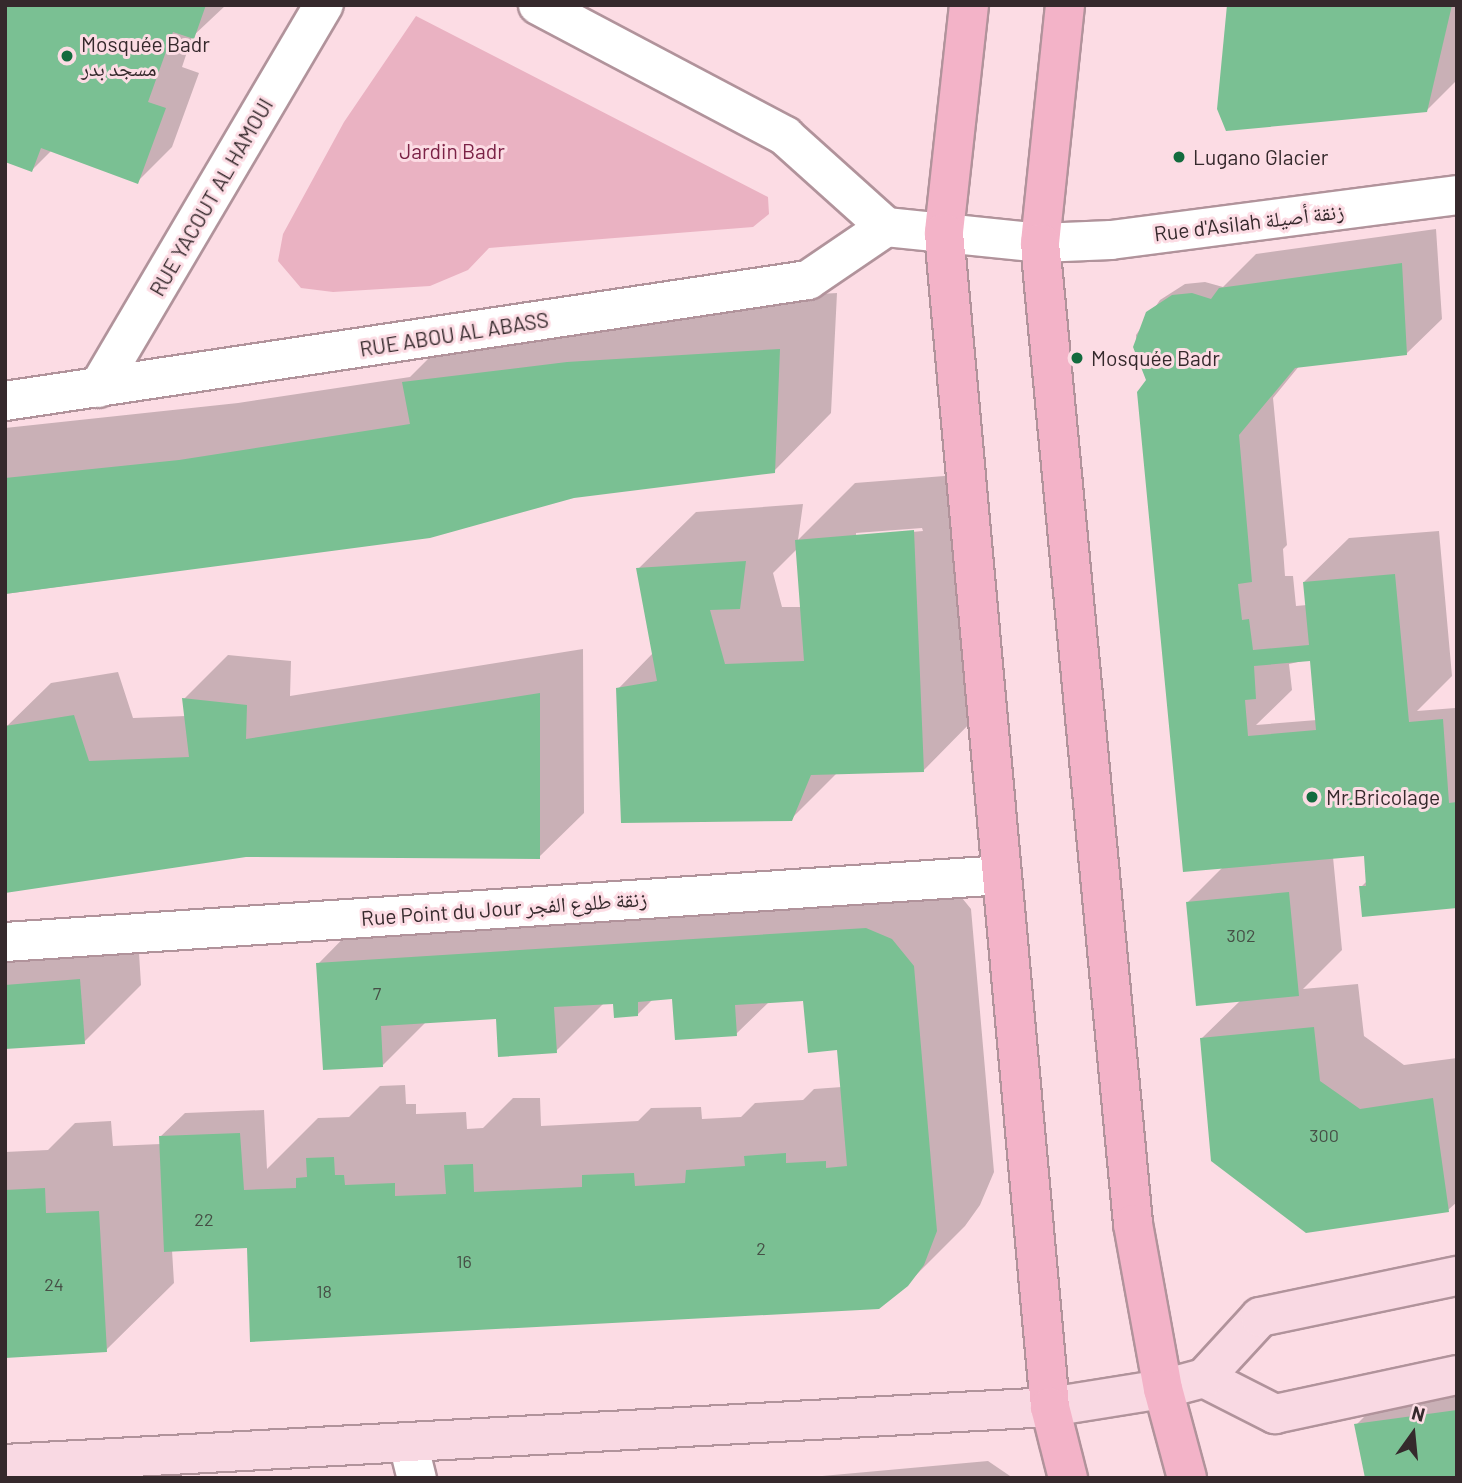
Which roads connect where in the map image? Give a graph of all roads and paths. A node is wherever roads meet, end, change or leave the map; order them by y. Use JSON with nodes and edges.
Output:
{"nodes":[{"id":1,"x":324,"y":5,"type":"edge"},
{"id":2,"x":538,"y":5,"type":"edge"},
{"id":3,"x":968,"y":5,"type":"edge"},
{"id":4,"x":1065,"y":5,"type":"edge"},
{"id":5,"x":1457,"y":195,"type":"edge"},
{"id":6,"x":886,"y":227,"type":"junction"},
{"id":7,"x":944,"y":233,"type":"junction"},
{"id":8,"x":1040,"y":243,"type":"junction"},
{"id":9,"x":98,"y":388,"type":"junction"},
{"id":10,"x":5,"y":401,"type":"edge"},
{"id":11,"x":1002,"y":875,"type":"junction"},
{"id":12,"x":5,"y":942,"type":"edge"},
{"id":13,"x":1457,"y":1276,"type":"edge"},
{"id":14,"x":1457,"y":1375,"type":"edge"},
{"id":15,"x":1203,"y":1378,"type":"junction"},
{"id":16,"x":1163,"y":1389,"type":"junction"},
{"id":17,"x":1050,"y":1406,"type":"junction"},
{"id":18,"x":413,"y":1460,"type":"edge"},
{"id":19,"x":5,"y":1464,"type":"edge"},
{"id":20,"x":1068,"y":1478,"type":"edge"},
{"id":21,"x":1186,"y":1478,"type":"edge"}],
"edges":[{"from":1,"to":9,"type":"street","name":"RUE YACOUT AL HAMOUI"},
{"from":2,"to":6,"type":"street"},
{"from":3,"to":7,"type":"main road"},
{"from":4,"to":8,"type":"main road"},
{"from":5,"to":8,"type":"street","name":"Rue d'Asilah زنقة أصيلة"},
{"from":6,"to":7,"type":"street","name":"Rue d'Asilah زنقة أصيلة"},
{"from":6,"to":9,"type":"street","name":"RUE ABOU AL ABASS"},
{"from":7,"to":8,"type":"street","name":"Rue d'Asilah زنقة أصيلة"},
{"from":7,"to":11,"type":"main road"},
{"from":8,"to":16,"type":"main road"},
{"from":9,"to":10,"type":"street","name":"RUE ABOU AL ABASS"},
{"from":11,"to":12,"type":"street","name":"Rue Point du Jour زنقة طلوع الفجر"},
{"from":11,"to":17,"type":"main road"},
{"from":13,"to":15,"type":"main road"},
{"from":14,"to":15,"type":"main road"},
{"from":15,"to":16,"type":"main road"},
{"from":16,"to":17,"type":"main road"},
{"from":16,"to":21,"type":"main road"},
{"from":17,"to":18,"type":"main road"},
{"from":17,"to":20,"type":"main road"},
{"from":18,"to":19,"type":"main road"}]}
